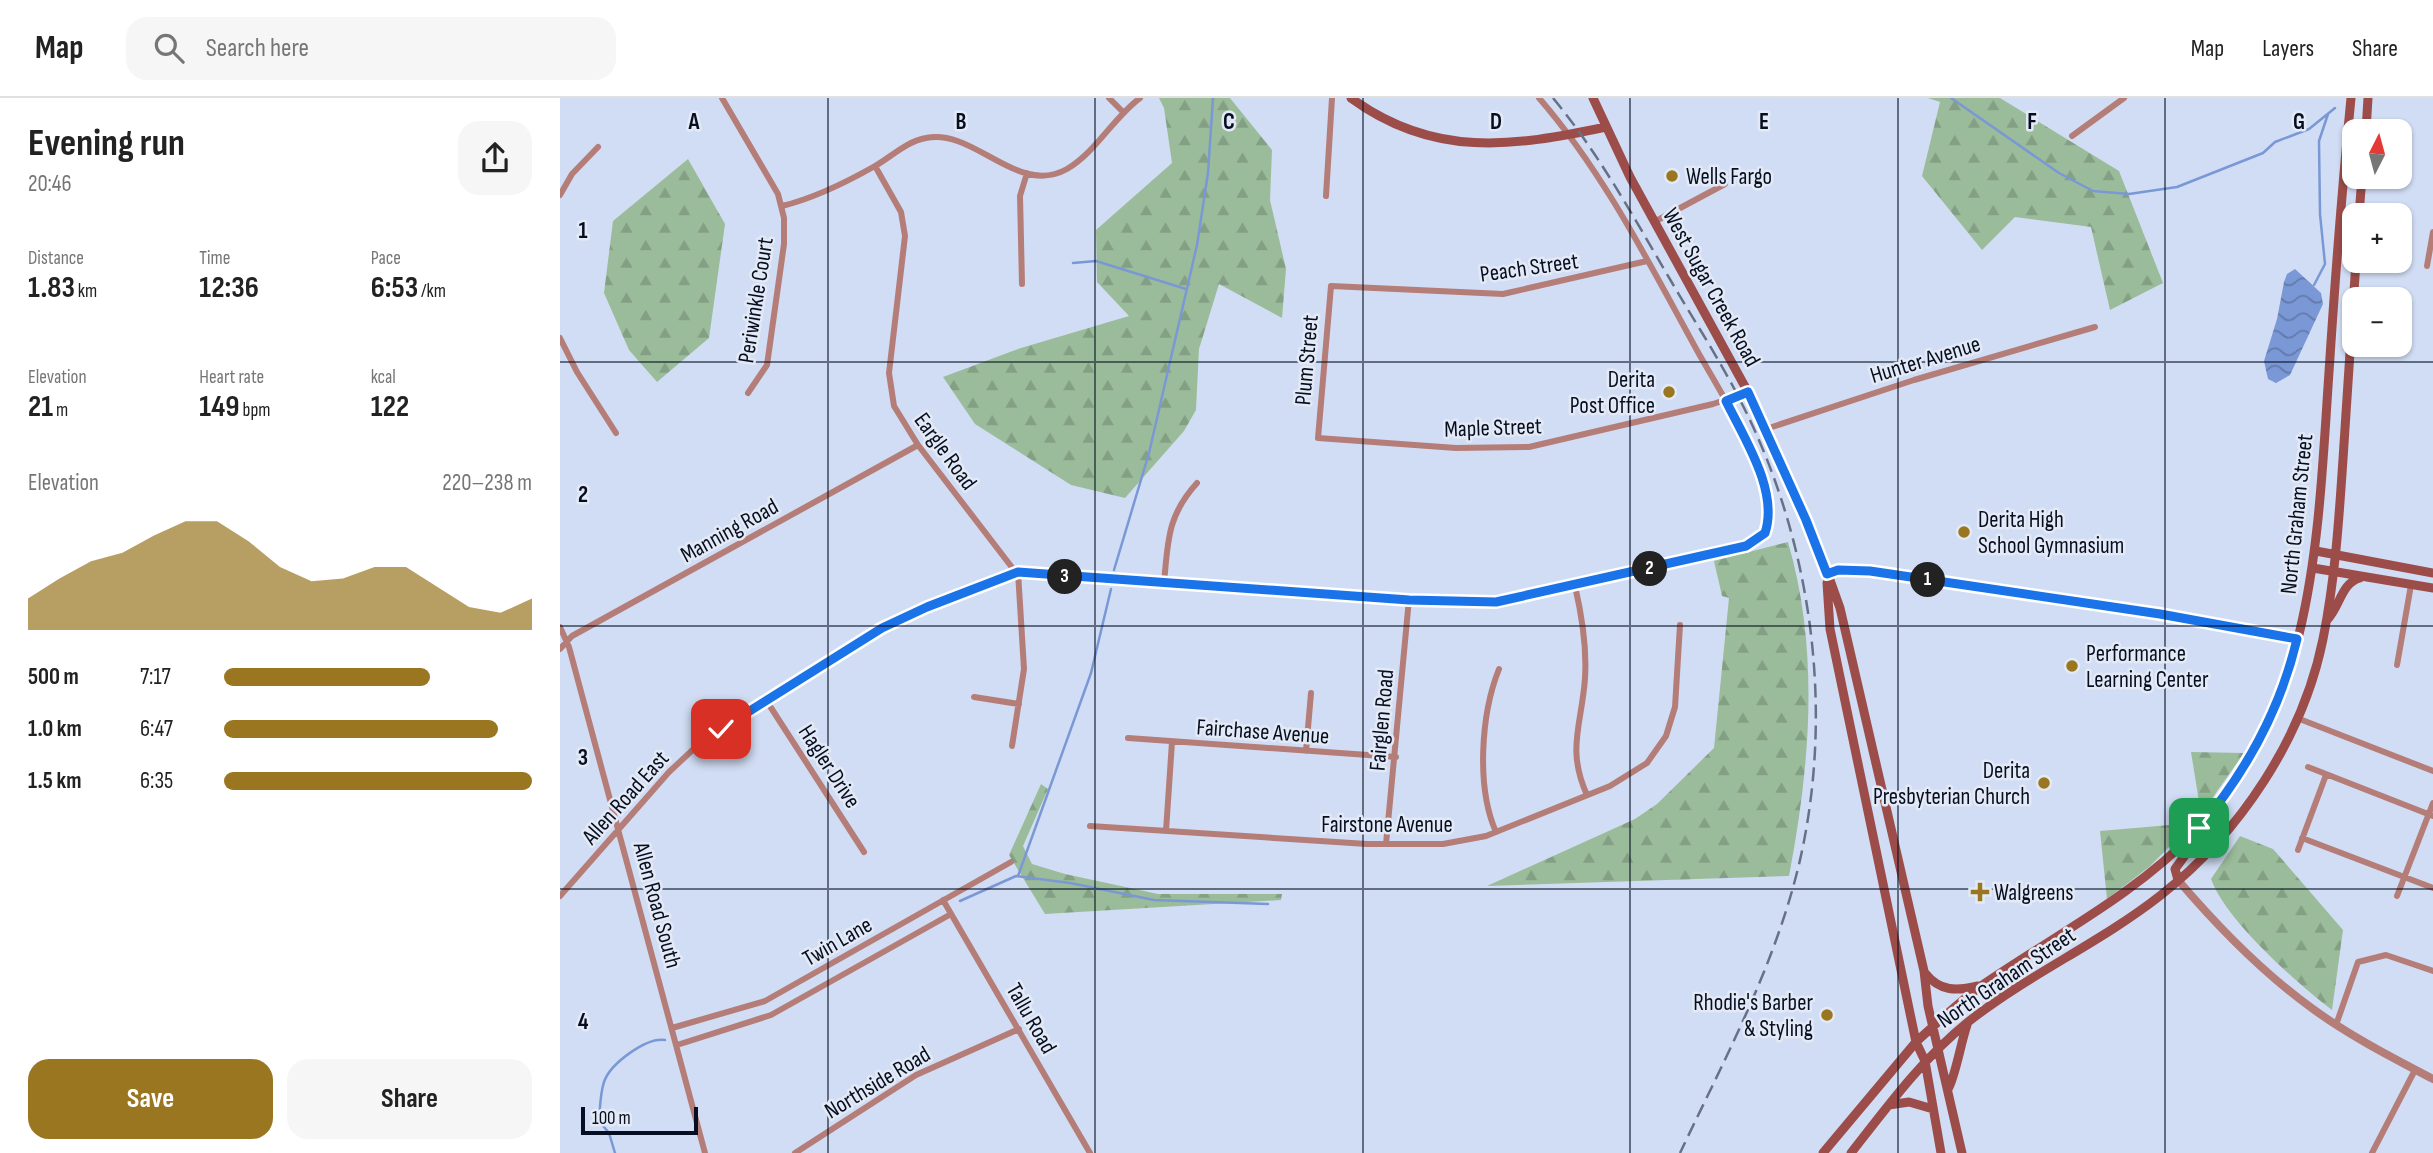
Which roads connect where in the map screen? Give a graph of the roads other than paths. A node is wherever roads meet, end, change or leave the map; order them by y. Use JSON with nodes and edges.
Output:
{"nodes":[{"id":1,"x":722,"y":98,"type":"edge"},
{"id":2,"x":1108,"y":98,"type":"edge"},
{"id":3,"x":1140,"y":98,"type":"edge"},
{"id":4,"x":1332,"y":98,"type":"edge"},
{"id":5,"x":1351,"y":98,"type":"edge"},
{"id":6,"x":1539,"y":98,"type":"edge"},
{"id":7,"x":1593,"y":98,"type":"edge"},
{"id":8,"x":2124,"y":98,"type":"edge"},
{"id":9,"x":2351,"y":98,"type":"edge"},
{"id":10,"x":2368,"y":98,"type":"edge"},
{"id":11,"x":1124,"y":113,"type":"junction"},
{"id":12,"x":2367,"y":119,"type":"edge"},
{"id":13,"x":1606,"y":127,"type":"junction"},
{"id":14,"x":1570,"y":134,"type":"junction"},
{"id":15,"x":2072,"y":136,"type":"dead end"},
{"id":16,"x":598,"y":147,"type":"dead end"},
{"id":17,"x":875,"y":166,"type":"junction"},
{"id":18,"x":1027,"y":173,"type":"junction"},
{"id":19,"x":1725,"y":184,"type":"dead end"},
{"id":20,"x":560,"y":195,"type":"edge"},
{"id":21,"x":1326,"y":196,"type":"dead end"},
{"id":22,"x":782,"y":206,"type":"junction"},
{"id":23,"x":1654,"y":222,"type":"junction"},
{"id":24,"x":2433,"y":232,"type":"edge"},
{"id":25,"x":1647,"y":261,"type":"junction"},
{"id":26,"x":2427,"y":266,"type":"dead end"},
{"id":27,"x":2355,"y":273,"type":"edge"},
{"id":28,"x":1022,"y":285,"type":"dead end"},
{"id":29,"x":1331,"y":286,"type":"joint"},
{"id":30,"x":2095,"y":327,"type":"dead end"},
{"id":31,"x":560,"y":338,"type":"edge"},
{"id":32,"x":1748,"y":392,"type":"junction"},
{"id":33,"x":748,"y":393,"type":"dead end"},
{"id":34,"x":1726,"y":401,"type":"junction"},
{"id":35,"x":1766,"y":429,"type":"junction"},
{"id":36,"x":616,"y":433,"type":"dead end"},
{"id":37,"x":1318,"y":438,"type":"joint"},
{"id":38,"x":918,"y":445,"type":"junction"},
{"id":39,"x":1197,"y":483,"type":"dead end"},
{"id":40,"x":2316,"y":551,"type":"junction"},
{"id":41,"x":2335,"y":554,"type":"junction"},
{"id":42,"x":2313,"y":568,"type":"junction"},
{"id":43,"x":2333,"y":571,"type":"junction"},
{"id":44,"x":1018,"y":572,"type":"junction"},
{"id":45,"x":2433,"y":572,"type":"edge"},
{"id":46,"x":1827,"y":574,"type":"junction"},
{"id":47,"x":2364,"y":577,"type":"junction"},
{"id":48,"x":1164,"y":583,"type":"junction"},
{"id":49,"x":2411,"y":585,"type":"junction"},
{"id":50,"x":1575,"y":586,"type":"junction"},
{"id":51,"x":2433,"y":588,"type":"edge"},
{"id":52,"x":1409,"y":600,"type":"junction"},
{"id":53,"x":2326,"y":621,"type":"junction"},
{"id":54,"x":1681,"y":625,"type":"dead end"},
{"id":55,"x":560,"y":627,"type":"edge"},
{"id":56,"x":2297,"y":639,"type":"junction"},
{"id":57,"x":567,"y":641,"type":"junction"},
{"id":58,"x":560,"y":649,"type":"edge"},
{"id":59,"x":2398,"y":665,"type":"dead end"},
{"id":60,"x":1499,"y":669,"type":"dead end"},
{"id":61,"x":1311,"y":692,"type":"dead end"},
{"id":62,"x":974,"y":696,"type":"dead end"},
{"id":63,"x":766,"y":700,"type":"junction"},
{"id":64,"x":1019,"y":704,"type":"junction"},
{"id":65,"x":2297,"y":718,"type":"junction"},
{"id":66,"x":1852,"y":734,"type":"junction"},
{"id":67,"x":1128,"y":737,"type":"dead end"},
{"id":68,"x":1172,"y":742,"type":"junction"},
{"id":69,"x":1012,"y":746,"type":"dead end"},
{"id":70,"x":1306,"y":751,"type":"junction"},
{"id":71,"x":1396,"y":757,"type":"junction"},
{"id":72,"x":2308,"y":767,"type":"dead end"},
{"id":73,"x":2433,"y":771,"type":"edge"},
{"id":74,"x":2326,"y":775,"type":"junction"},
{"id":75,"x":1879,"y":780,"type":"junction"},
{"id":76,"x":1587,"y":795,"type":"junction"},
{"id":77,"x":2433,"y":803,"type":"edge"},
{"id":78,"x":2431,"y":815,"type":"edge"},
{"id":79,"x":1090,"y":826,"type":"dead end"},
{"id":80,"x":620,"y":828,"type":"junction"},
{"id":81,"x":2199,"y":828,"type":"junction"},
{"id":82,"x":1167,"y":831,"type":"junction"},
{"id":83,"x":1496,"y":832,"type":"junction"},
{"id":84,"x":2302,"y":838,"type":"junction"},
{"id":85,"x":1387,"y":845,"type":"junction"},
{"id":86,"x":2298,"y":849,"type":"dead end"},
{"id":87,"x":864,"y":852,"type":"dead end"},
{"id":88,"x":1011,"y":862,"type":"dead end"},
{"id":89,"x":2404,"y":877,"type":"junction"},
{"id":90,"x":2178,"y":880,"type":"junction"},
{"id":91,"x":2433,"y":888,"type":"edge"},
{"id":92,"x":560,"y":896,"type":"edge"},
{"id":93,"x":2397,"y":896,"type":"dead end"},
{"id":94,"x":943,"y":900,"type":"junction"},
{"id":95,"x":951,"y":914,"type":"junction"},
{"id":96,"x":1924,"y":971,"type":"junction"},
{"id":97,"x":2433,"y":971,"type":"edge"},
{"id":98,"x":1983,"y":985,"type":"junction"},
{"id":99,"x":1968,"y":1023,"type":"junction"},
{"id":100,"x":2336,"y":1025,"type":"junction"},
{"id":101,"x":1933,"y":1027,"type":"junction"},
{"id":102,"x":672,"y":1028,"type":"junction"},
{"id":103,"x":1018,"y":1029,"type":"junction"},
{"id":104,"x":1916,"y":1042,"type":"junction"},
{"id":105,"x":677,"y":1045,"type":"junction"},
{"id":106,"x":1938,"y":1047,"type":"junction"},
{"id":107,"x":1926,"y":1061,"type":"junction"},
{"id":108,"x":2415,"y":1070,"type":"junction"},
{"id":109,"x":2433,"y":1079,"type":"edge"},
{"id":110,"x":1948,"y":1089,"type":"junction"},
{"id":111,"x":1889,"y":1105,"type":"junction"},
{"id":112,"x":1933,"y":1109,"type":"junction"},
{"id":113,"x":705,"y":1153,"type":"edge"},
{"id":114,"x":795,"y":1153,"type":"edge"},
{"id":115,"x":1090,"y":1153,"type":"edge"},
{"id":116,"x":1823,"y":1153,"type":"edge"},
{"id":117,"x":1851,"y":1153,"type":"edge"},
{"id":118,"x":1941,"y":1153,"type":"edge"},
{"id":119,"x":1962,"y":1153,"type":"edge"},
{"id":120,"x":2372,"y":1153,"type":"edge"}],
"edges":[{"from":1,"to":22,"type":"street","name":"Periwinkle Court"},
{"from":2,"to":11,"type":"street"},
{"from":3,"to":11,"type":"street"},
{"from":4,"to":21,"type":"street"},
{"from":5,"to":14,"type":"main road"},
{"from":6,"to":14,"type":"street"},
{"from":7,"to":13,"type":"main road","name":"West Sugar Creek Road"},
{"from":8,"to":15,"type":"street"},
{"from":9,"to":40,"type":"main road","name":"North Graham Street"},
{"from":10,"to":12,"type":"main road"},
{"from":11,"to":18,"type":"street"},
{"from":13,"to":14,"type":"main road"},
{"from":13,"to":23,"type":"main road","name":"West Sugar Creek Road"},
{"from":14,"to":25,"type":"street"},
{"from":16,"to":20,"type":"street"},
{"from":17,"to":18,"type":"street"},
{"from":17,"to":22,"type":"street"},
{"from":17,"to":38,"type":"street","name":"Eargle Road"},
{"from":18,"to":28,"type":"street"},
{"from":19,"to":23,"type":"street"},
{"from":22,"to":33,"type":"street","name":"Periwinkle Court"},
{"from":23,"to":32,"type":"main road","name":"West Sugar Creek Road"},
{"from":24,"to":26,"type":"street"},
{"from":25,"to":29,"type":"street","name":"Peach Street"},
{"from":25,"to":34,"type":"street"},
{"from":27,"to":41,"type":"main road","name":"North Graham Street"},
{"from":29,"to":37,"type":"street","name":"Plum Street"},
{"from":30,"to":35,"type":"street","name":"Hunter Avenue"},
{"from":31,"to":36,"type":"street"},
{"from":32,"to":34,"type":"street","name":"Maple Street"},
{"from":32,"to":35,"type":"main road","name":"West Sugar Creek Road"},
{"from":34,"to":37,"type":"street","name":"Maple Street"},
{"from":34,"to":50,"type":"street"},
{"from":35,"to":46,"type":"main road","name":"West Sugar Creek Road"},
{"from":38,"to":44,"type":"street","name":"Eargle Road"},
{"from":38,"to":57,"type":"street","name":"Manning Road"},
{"from":39,"to":48,"type":"street"},
{"from":40,"to":41,"type":"main road"},
{"from":40,"to":42,"type":"main road","name":"North Graham Street"},
{"from":41,"to":43,"type":"main road","name":"North Graham Street"},
{"from":41,"to":45,"type":"main road"},
{"from":42,"to":43,"type":"main road"},
{"from":42,"to":56,"type":"main road","name":"North Graham Street"},
{"from":43,"to":47,"type":"main road"},
{"from":43,"to":53,"type":"main road","name":"North Graham Street"},
{"from":44,"to":48,"type":"street"},
{"from":44,"to":63,"type":"street","name":"Allen Road East"},
{"from":44,"to":64,"type":"street"},
{"from":46,"to":56,"type":"street"},
{"from":46,"to":66,"type":"main road","name":"West Sugar Creek Road"},
{"from":46,"to":75,"type":"main road","name":"West Sugar Creek Road"},
{"from":47,"to":49,"type":"main road"},
{"from":47,"to":53,"type":"main road"},
{"from":48,"to":52,"type":"street"},
{"from":49,"to":51,"type":"main road"},
{"from":49,"to":59,"type":"street"},
{"from":50,"to":52,"type":"street"},
{"from":50,"to":76,"type":"street"},
{"from":52,"to":71,"type":"street","name":"Fairglen Road"},
{"from":53,"to":65,"type":"main road","name":"North Graham Street"},
{"from":54,"to":76,"type":"street","name":"Fairstone Avenue"},
{"from":55,"to":57,"type":"street","name":"Allen Road South"},
{"from":56,"to":81,"type":"main road","name":"North Graham Street"},
{"from":57,"to":58,"type":"street","name":"Manning Road"},
{"from":57,"to":80,"type":"street","name":"Allen Road South"},
{"from":60,"to":83,"type":"street"},
{"from":61,"to":70,"type":"street"},
{"from":62,"to":64,"type":"street"},
{"from":63,"to":80,"type":"street","name":"Allen Road East"},
{"from":63,"to":87,"type":"street","name":"Hagler Drive"},
{"from":64,"to":69,"type":"street"},
{"from":65,"to":73,"type":"street"},
{"from":65,"to":90,"type":"main road","name":"North Graham Street"},
{"from":66,"to":75,"type":"main road"},
{"from":66,"to":104,"type":"main road","name":"West Sugar Creek Road"},
{"from":67,"to":68,"type":"street","name":"Fairchase Avenue"},
{"from":68,"to":70,"type":"street","name":"Fairchase Avenue"},
{"from":68,"to":82,"type":"street"},
{"from":70,"to":71,"type":"street","name":"Fairchase Avenue"},
{"from":71,"to":85,"type":"street","name":"Fairglen Road"},
{"from":72,"to":74,"type":"street"},
{"from":74,"to":78,"type":"street"},
{"from":74,"to":84,"type":"street"},
{"from":75,"to":96,"type":"main road","name":"West Sugar Creek Road"},
{"from":76,"to":83,"type":"street","name":"Fairstone Avenue"},
{"from":77,"to":78,"type":"street"},
{"from":78,"to":89,"type":"street"},
{"from":79,"to":82,"type":"street","name":"Fairstone Avenue"},
{"from":80,"to":92,"type":"street","name":"Allen Road East"},
{"from":80,"to":102,"type":"street","name":"Allen Road South"},
{"from":81,"to":90,"type":"main road"},
{"from":81,"to":98,"type":"main road","name":"North Graham Street"},
{"from":82,"to":85,"type":"street","name":"Fairstone Avenue"},
{"from":83,"to":85,"type":"street","name":"Fairstone Avenue"},
{"from":84,"to":86,"type":"street"},
{"from":84,"to":89,"type":"street"},
{"from":88,"to":94,"type":"street","name":"Twin Lane"},
{"from":89,"to":91,"type":"street"},
{"from":89,"to":93,"type":"street"},
{"from":90,"to":99,"type":"main road","name":"North Graham Street"},
{"from":90,"to":100,"type":"street"},
{"from":94,"to":95,"type":"street","name":"Tallu Road"},
{"from":94,"to":102,"type":"street","name":"Twin Lane"},
{"from":95,"to":103,"type":"street","name":"Tallu Road"},
{"from":95,"to":105,"type":"street","name":"Twin Lane"},
{"from":96,"to":98,"type":"main road"},
{"from":96,"to":101,"type":"main road","name":"West Sugar Creek Road"},
{"from":97,"to":100,"type":"street"},
{"from":98,"to":101,"type":"main road","name":"North Graham Street"},
{"from":99,"to":106,"type":"main road","name":"North Graham Street"},
{"from":99,"to":110,"type":"main road"},
{"from":100,"to":108,"type":"street"},
{"from":101,"to":104,"type":"main road","name":"North Graham Street"},
{"from":101,"to":106,"type":"main road","name":"West Sugar Creek Road"},
{"from":102,"to":105,"type":"street","name":"Allen Road South"},
{"from":103,"to":114,"type":"street","name":"Northside Road"},
{"from":103,"to":115,"type":"street","name":"Tallu Road"},
{"from":104,"to":107,"type":"main road","name":"West Sugar Creek Road"},
{"from":104,"to":116,"type":"main road","name":"North Graham Street"},
{"from":105,"to":113,"type":"street","name":"Allen Road South"},
{"from":106,"to":107,"type":"main road","name":"North Graham Street"},
{"from":106,"to":110,"type":"main road","name":"West Sugar Creek Road"},
{"from":107,"to":111,"type":"main road","name":"North Graham Street"},
{"from":107,"to":112,"type":"main road","name":"West Sugar Creek Road"},
{"from":108,"to":109,"type":"street"},
{"from":108,"to":120,"type":"street"},
{"from":110,"to":119,"type":"main road","name":"West Sugar Creek Road"},
{"from":111,"to":112,"type":"main road"},
{"from":111,"to":117,"type":"main road","name":"North Graham Street"},
{"from":112,"to":118,"type":"main road","name":"West Sugar Creek Road"}]}
